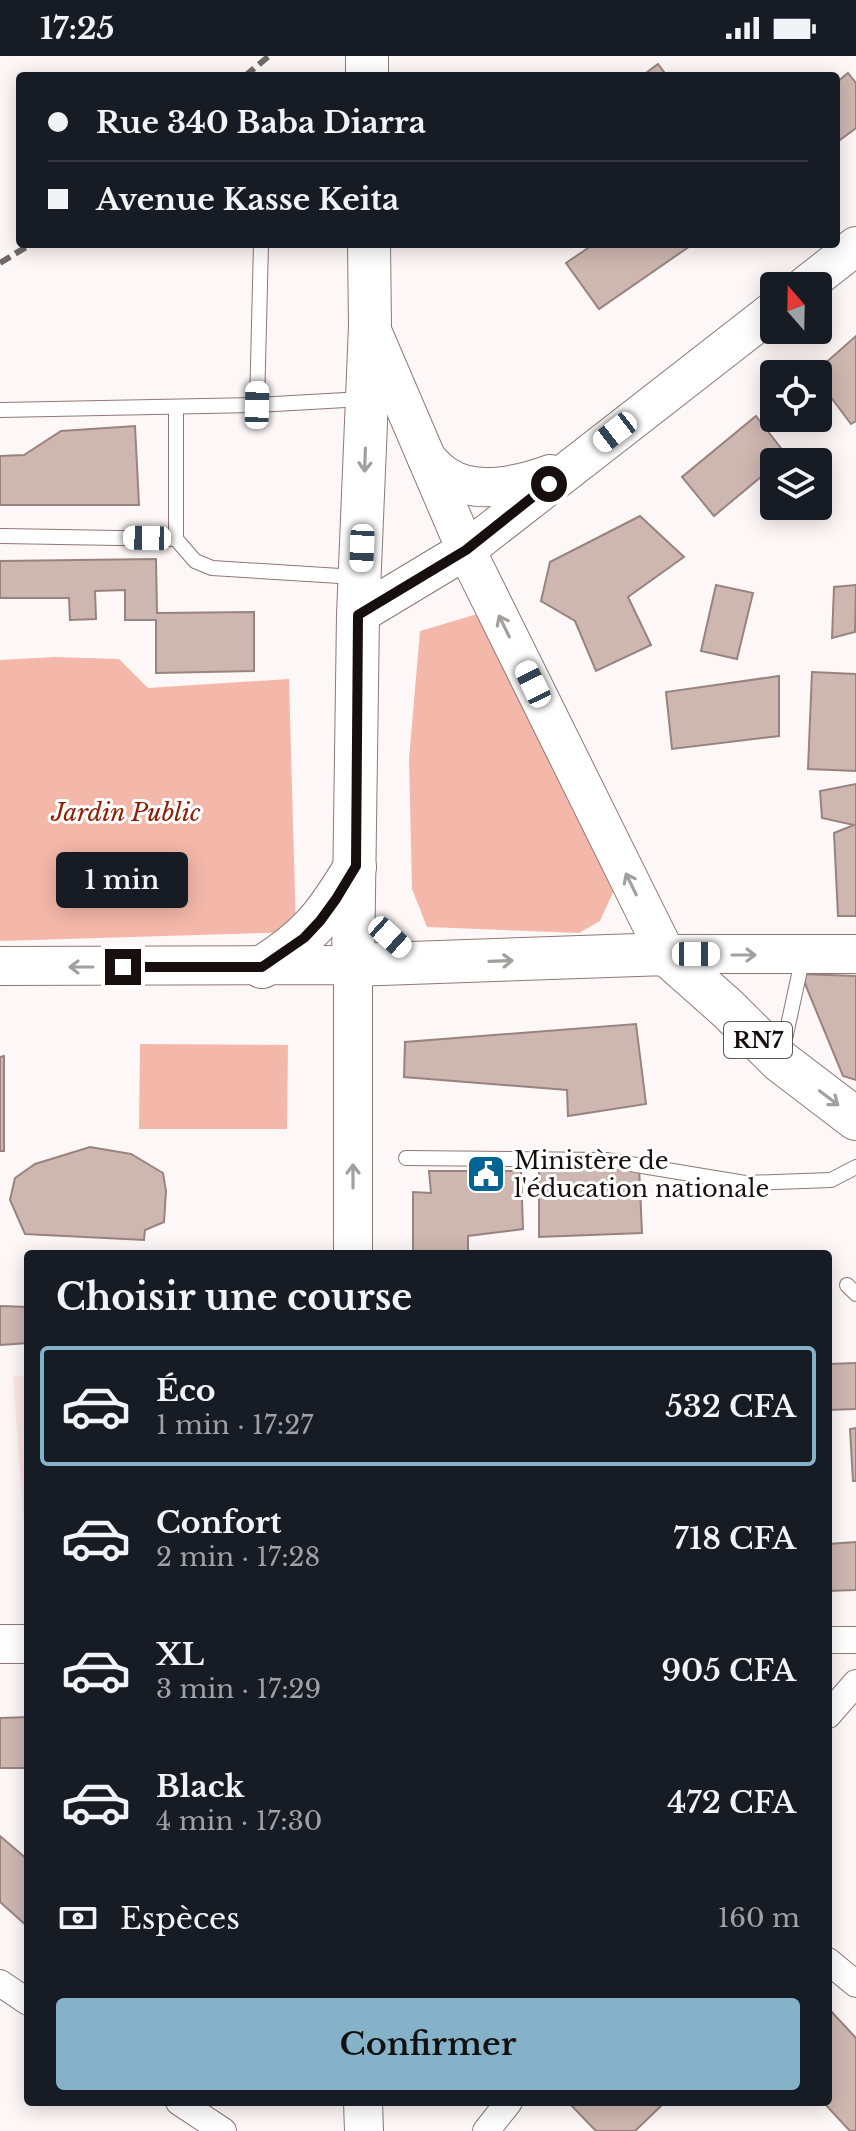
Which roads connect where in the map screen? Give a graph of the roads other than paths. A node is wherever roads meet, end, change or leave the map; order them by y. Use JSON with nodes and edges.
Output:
{"nodes":[{"id":1,"x":856,"y":246,"type":"edge"},
{"id":2,"x":261,"y":248,"type":"edge"},
{"id":3,"x":369,"y":248,"type":"edge"},
{"id":4,"x":823,"y":272,"type":"edge"},
{"id":5,"x":760,"y":321,"type":"edge"},
{"id":6,"x":370,"y":326,"type":"junction"},
{"id":7,"x":368,"y":399,"type":"junction"},
{"id":8,"x":257,"y":405,"type":"junction"},
{"id":9,"x":176,"y":407,"type":"junction"},
{"id":10,"x":0,"y":410,"type":"edge"},
{"id":11,"x":427,"y":459,"type":"junction"},
{"id":12,"x":570,"y":467,"type":"junction"},
{"id":13,"x":2,"y":536,"type":"dead end"},
{"id":14,"x":176,"y":539,"type":"junction"},
{"id":15,"x":466,"y":550,"type":"junction"},
{"id":16,"x":359,"y":596,"type":"junction"},
{"id":17,"x":355,"y":878,"type":"junction"},
{"id":18,"x":666,"y":954,"type":"junction"},
{"id":19,"x":803,"y":954,"type":"junction"},
{"id":20,"x":856,"y":954,"type":"edge"},
{"id":21,"x":423,"y":964,"type":"junction"},
{"id":22,"x":353,"y":965,"type":"junction"},
{"id":23,"x":0,"y":966,"type":"edge"},
{"id":24,"x":262,"y":967,"type":"junction"},
{"id":25,"x":780,"y":1061,"type":"junction"},
{"id":26,"x":856,"y":1119,"type":"edge"},
{"id":27,"x":406,"y":1158,"type":"dead end"},
{"id":28,"x":856,"y":1167,"type":"edge"},
{"id":29,"x":353,"y":1250,"type":"edge"},
{"id":30,"x":832,"y":1640,"type":"edge"},
{"id":31,"x":856,"y":1640,"type":"edge"},
{"id":32,"x":0,"y":1644,"type":"edge"},
{"id":33,"x":24,"y":1644,"type":"edge"},
{"id":34,"x":856,"y":1683,"type":"edge"},
{"id":35,"x":832,"y":1710,"type":"edge"},
{"id":36,"x":832,"y":1964,"type":"edge"},
{"id":37,"x":0,"y":1983,"type":"edge"},
{"id":38,"x":856,"y":1984,"type":"edge"},
{"id":39,"x":24,"y":1999,"type":"edge"},
{"id":40,"x":185,"y":2106,"type":"edge"},
{"id":41,"x":363,"y":2106,"type":"edge"},
{"id":42,"x":506,"y":2106,"type":"edge"},
{"id":43,"x":223,"y":2131,"type":"edge"},
{"id":44,"x":364,"y":2131,"type":"edge"},
{"id":45,"x":486,"y":2131,"type":"edge"}],
"edges":[{"from":1,"to":4,"type":"main road"},
{"from":2,"to":8,"type":"lane"},
{"from":3,"to":6,"type":"main road"},
{"from":5,"to":12,"type":"main road"},
{"from":6,"to":7,"type":"main road"},
{"from":6,"to":11,"type":"main road"},
{"from":7,"to":8,"type":"lane"},
{"from":7,"to":16,"type":"main road","one_way":true},
{"from":8,"to":9,"type":"lane"},
{"from":9,"to":10,"type":"lane"},
{"from":9,"to":14,"type":"lane"},
{"from":11,"to":12,"type":"main road"},
{"from":11,"to":15,"type":"main road"},
{"from":12,"to":15,"type":"main road"},
{"from":13,"to":14,"type":"lane"},
{"from":14,"to":16,"type":"lane"},
{"from":15,"to":16,"type":"main road"},
{"from":18,"to":15,"type":"main road","one_way":true},
{"from":16,"to":17,"type":"main road"},
{"from":17,"to":21,"type":"main road"},
{"from":17,"to":22,"type":"main road"},
{"from":17,"to":24,"type":"main road"},
{"from":18,"to":19,"type":"main road","one_way":true},
{"from":21,"to":18,"type":"main road","one_way":true},
{"from":18,"to":25,"type":"main road","number":"RN7"},
{"from":19,"to":20,"type":"main road"},
{"from":19,"to":25,"type":"lane"},
{"from":21,"to":22,"type":"main road"},
{"from":22,"to":24,"type":"main road"},
{"from":29,"to":22,"type":"main road","one_way":true},
{"from":24,"to":23,"type":"main road","one_way":true},
{"from":25,"to":26,"type":"main road","number":"RN7","one_way":true},
{"from":27,"to":28,"type":"lane"},
{"from":30,"to":31,"type":"street"},
{"from":32,"to":33,"type":"main road"},
{"from":34,"to":35,"type":"street"},
{"from":36,"to":38,"type":"street"},
{"from":37,"to":39,"type":"street"},
{"from":40,"to":43,"type":"street"},
{"from":41,"to":44,"type":"main road"},
{"from":42,"to":45,"type":"street"}]}
